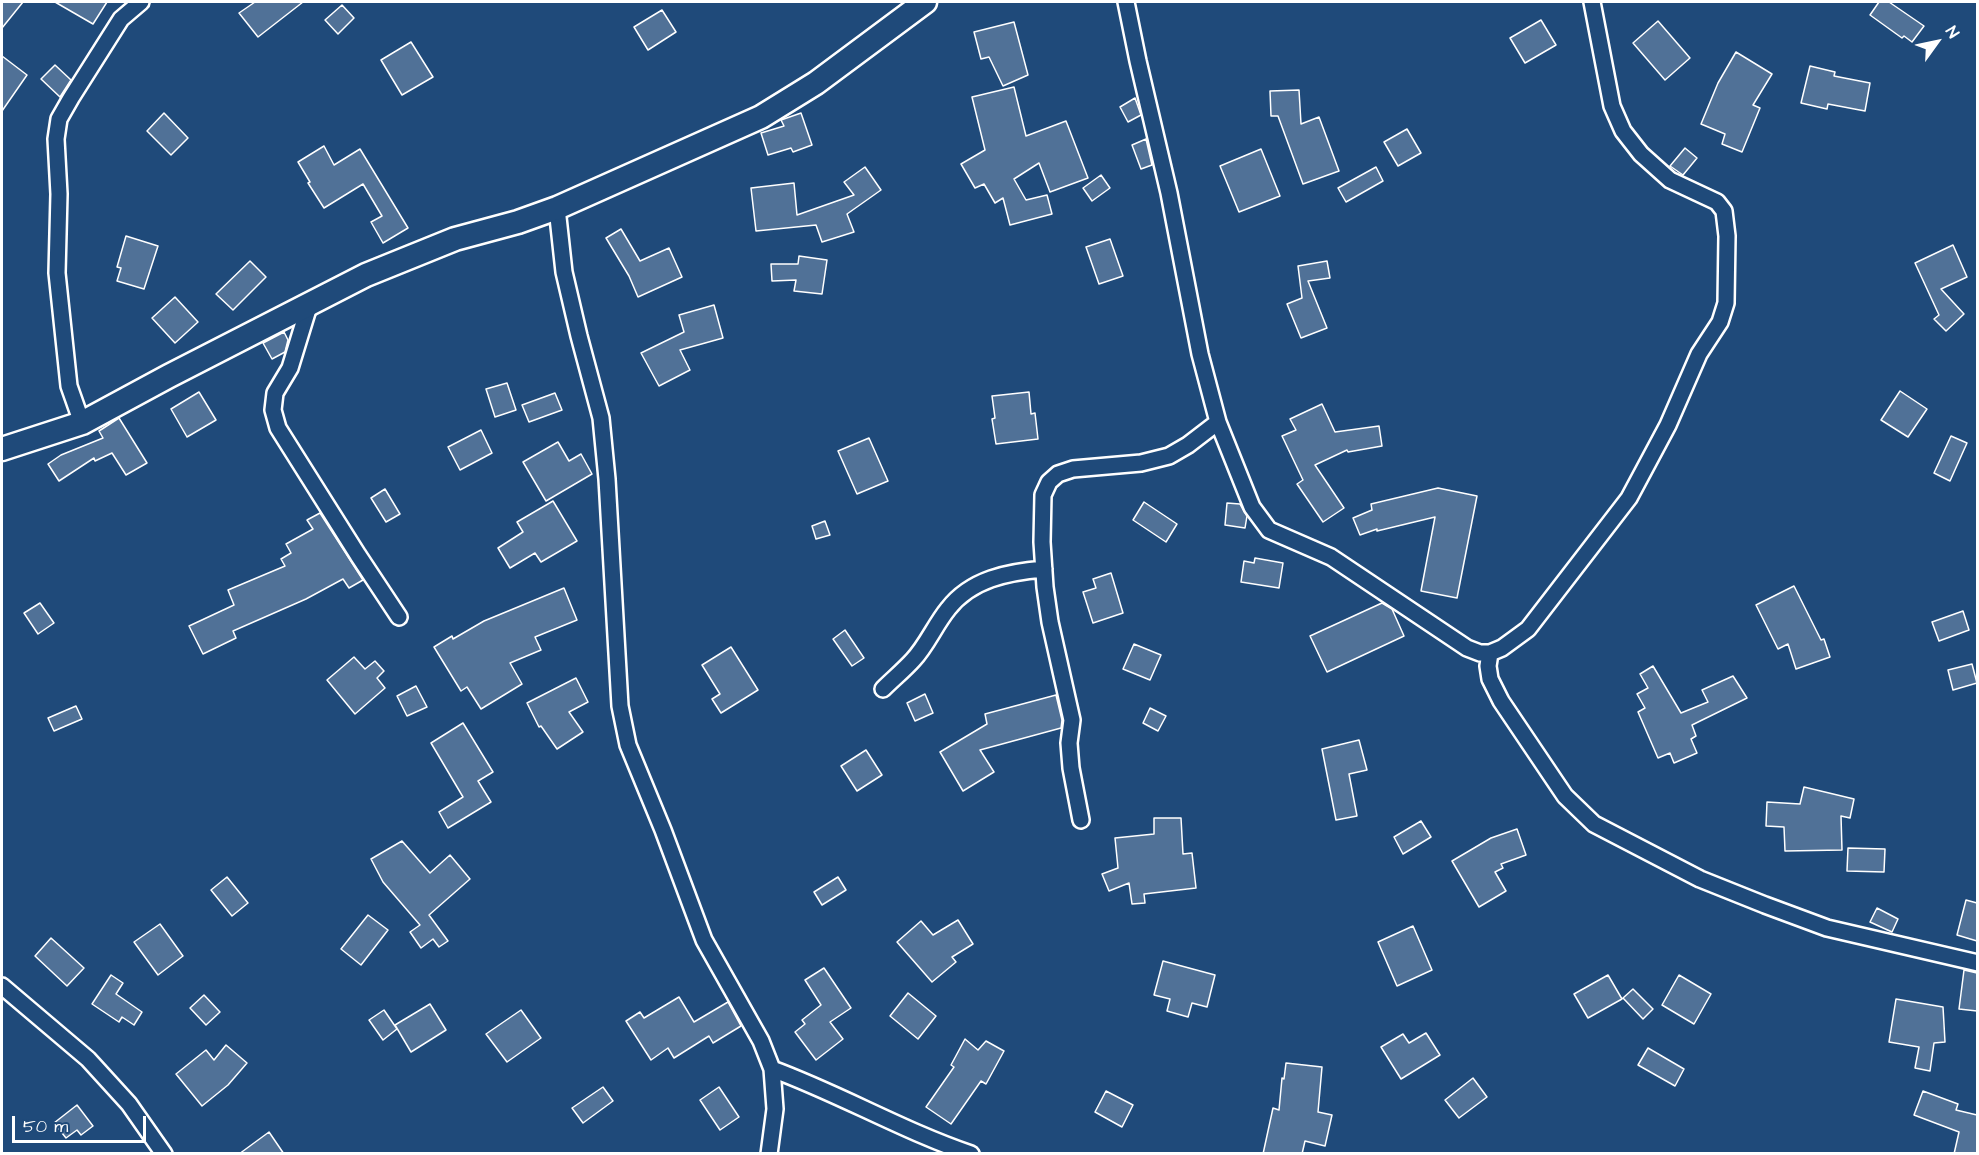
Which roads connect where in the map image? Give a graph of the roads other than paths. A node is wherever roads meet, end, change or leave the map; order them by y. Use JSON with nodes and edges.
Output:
{"nodes":[{"id":1,"x":141,"y":2,"type":"edge"},
{"id":2,"x":925,"y":2,"type":"edge"},
{"id":3,"x":1126,"y":2,"type":"edge"},
{"id":4,"x":1592,"y":2,"type":"edge"},
{"id":5,"x":557,"y":208,"type":"junction"},
{"id":6,"x":309,"y":306,"type":"junction"},
{"id":7,"x":1218,"y":422,"type":"junction"},
{"id":8,"x":82,"y":423,"type":"junction"},
{"id":9,"x":2,"y":449,"type":"edge"},
{"id":10,"x":1044,"y":569,"type":"junction"},
{"id":11,"x":399,"y":617,"type":"dead end"},
{"id":12,"x":1490,"y":653,"type":"junction"},
{"id":13,"x":883,"y":689,"type":"dead end"},
{"id":14,"x":1081,"y":820,"type":"dead end"},
{"id":15,"x":1977,"y":963,"type":"edge"},
{"id":16,"x":2,"y":986,"type":"edge"},
{"id":17,"x":772,"y":1069,"type":"junction"},
{"id":18,"x":164,"y":1154,"type":"edge"},
{"id":19,"x":769,"y":1154,"type":"edge"},
{"id":20,"x":971,"y":1154,"type":"edge"}],
"edges":[{"from":1,"to":8,"type":"street"},
{"from":2,"to":5,"type":"street"},
{"from":3,"to":7,"type":"street"},
{"from":4,"to":12,"type":"street"},
{"from":5,"to":6,"type":"street"},
{"from":5,"to":17,"type":"street"},
{"from":6,"to":8,"type":"street"},
{"from":6,"to":11,"type":"street"},
{"from":7,"to":10,"type":"street"},
{"from":7,"to":12,"type":"street"},
{"from":8,"to":9,"type":"street"},
{"from":10,"to":13,"type":"street"},
{"from":10,"to":14,"type":"street"},
{"from":12,"to":15,"type":"street"},
{"from":16,"to":18,"type":"street"},
{"from":17,"to":19,"type":"street"},
{"from":17,"to":20,"type":"street"}]}
